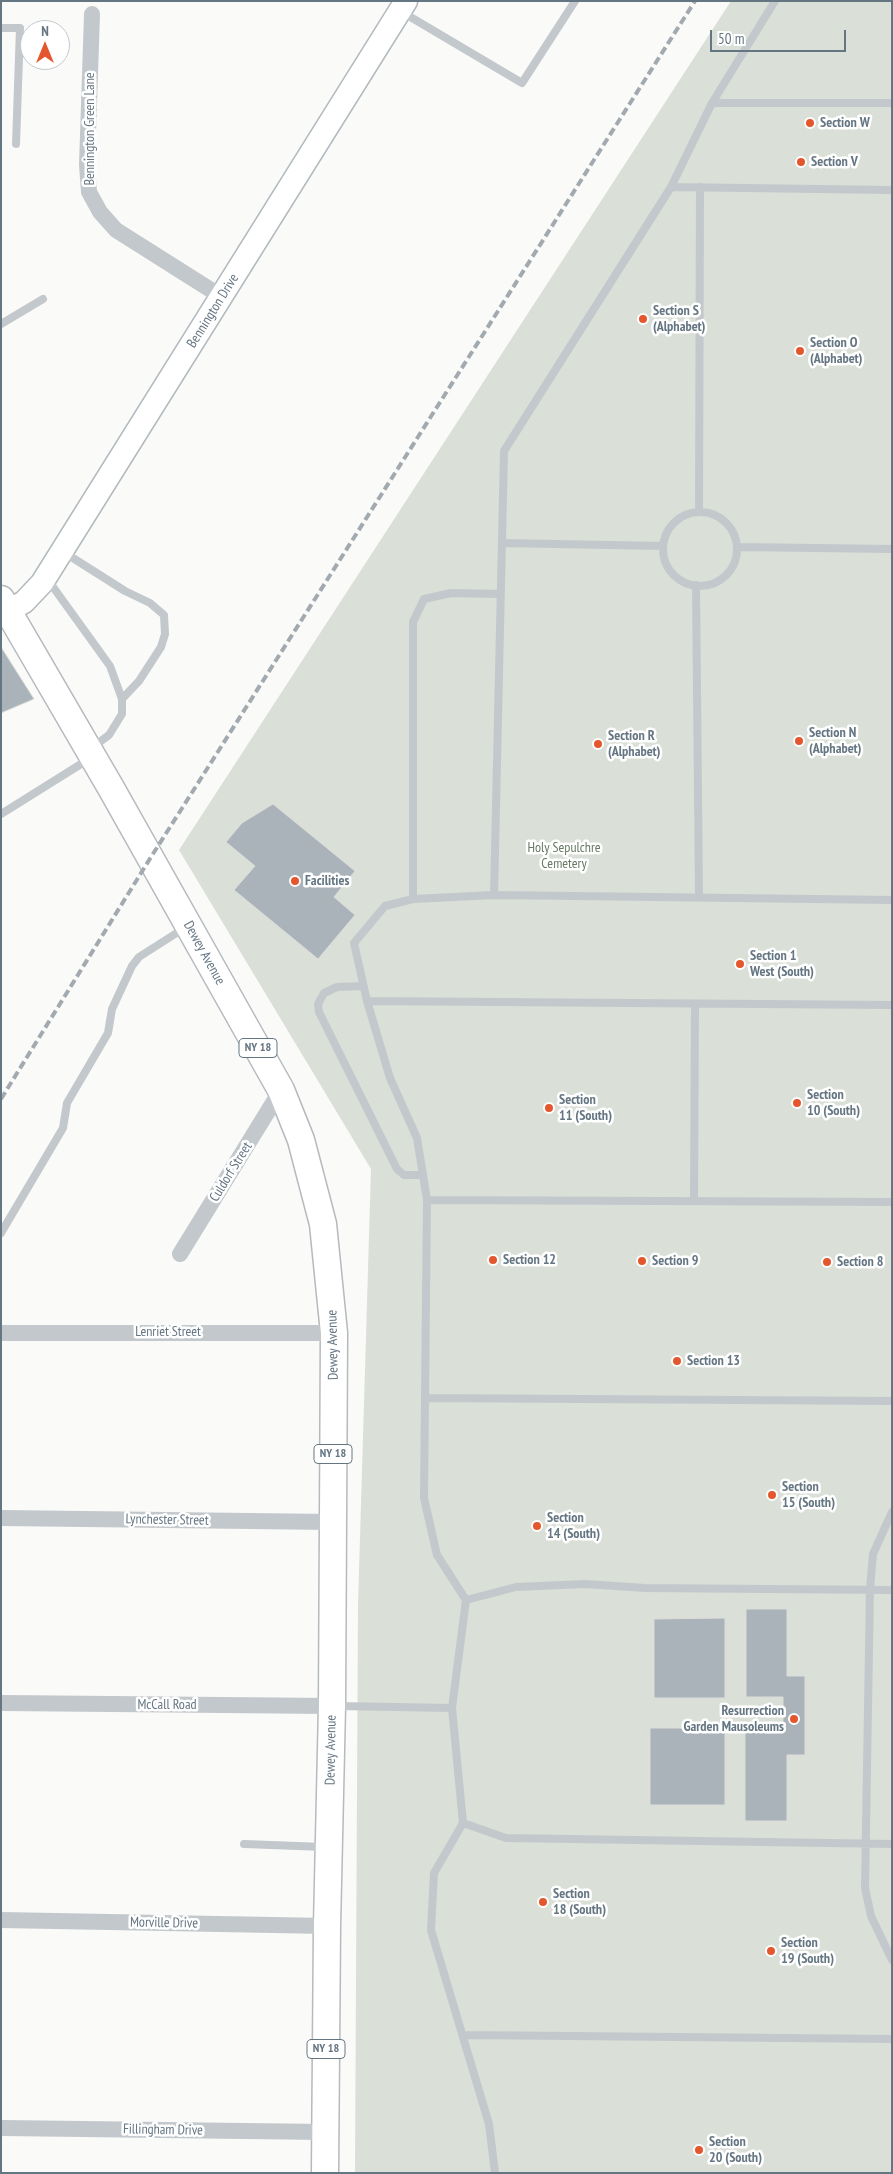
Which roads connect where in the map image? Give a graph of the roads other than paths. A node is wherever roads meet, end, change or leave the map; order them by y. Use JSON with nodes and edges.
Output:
{"nodes":[{"id":1,"x":575,"y":1,"type":"edge"},
{"id":2,"x":775,"y":1,"type":"edge"},
{"id":3,"x":403,"y":6,"type":"edge"},
{"id":4,"x":92,"y":14,"type":"dead end"},
{"id":5,"x":1,"y":28,"type":"edge"},
{"id":6,"x":712,"y":103,"type":"junction"},
{"id":7,"x":892,"y":103,"type":"edge"},
{"id":8,"x":16,"y":144,"type":"dead end"},
{"id":9,"x":671,"y":187,"type":"junction"},
{"id":10,"x":700,"y":187,"type":"junction"},
{"id":11,"x":892,"y":190,"type":"edge"},
{"id":12,"x":222,"y":297,"type":"junction"},
{"id":13,"x":44,"y":299,"type":"dead end"},
{"id":14,"x":1,"y":324,"type":"edge"},
{"id":15,"x":699,"y":512,"type":"junction"},
{"id":16,"x":502,"y":543,"type":"junction"},
{"id":17,"x":663,"y":546,"type":"junction"},
{"id":18,"x":738,"y":547,"type":"junction"},
{"id":19,"x":892,"y":549,"type":"edge"},
{"id":20,"x":62,"y":551,"type":"junction"},
{"id":21,"x":46,"y":578,"type":"junction"},
{"id":22,"x":696,"y":585,"type":"junction"},
{"id":23,"x":500,"y":594,"type":"junction"},
{"id":24,"x":4,"y":608,"type":"edge"},
{"id":25,"x":122,"y":699,"type":"junction"},
{"id":26,"x":91,"y":753,"type":"junction"},
{"id":27,"x":1,"y":814,"type":"edge"},
{"id":28,"x":494,"y":895,"type":"junction"},
{"id":29,"x":699,"y":897,"type":"junction"},
{"id":30,"x":413,"y":899,"type":"junction"},
{"id":31,"x":892,"y":900,"type":"edge"},
{"id":32,"x":189,"y":925,"type":"junction"},
{"id":33,"x":363,"y":986,"type":"junction"},
{"id":34,"x":367,"y":1001,"type":"junction"},
{"id":35,"x":695,"y":1004,"type":"junction"},
{"id":36,"x":892,"y":1005,"type":"edge"},
{"id":37,"x":281,"y":1090,"type":"junction"},
{"id":38,"x":423,"y":1175,"type":"junction"},
{"id":39,"x":427,"y":1200,"type":"junction"},
{"id":40,"x":694,"y":1201,"type":"junction"},
{"id":41,"x":892,"y":1202,"type":"edge"},
{"id":42,"x":1,"y":1233,"type":"edge"},
{"id":43,"x":180,"y":1254,"type":"dead end"},
{"id":44,"x":1,"y":1333,"type":"edge"},
{"id":45,"x":334,"y":1333,"type":"junction"},
{"id":46,"x":425,"y":1398,"type":"junction"},
{"id":47,"x":892,"y":1402,"type":"edge"},
{"id":48,"x":892,"y":1512,"type":"edge"},
{"id":49,"x":1,"y":1518,"type":"edge"},
{"id":50,"x":332,"y":1522,"type":"junction"},
{"id":51,"x":870,"y":1589,"type":"junction"},
{"id":52,"x":892,"y":1590,"type":"edge"},
{"id":53,"x":466,"y":1600,"type":"junction"},
{"id":54,"x":1,"y":1703,"type":"edge"},
{"id":55,"x":332,"y":1706,"type":"junction"},
{"id":56,"x":452,"y":1708,"type":"junction"},
{"id":57,"x":463,"y":1822,"type":"junction"},
{"id":58,"x":244,"y":1844,"type":"dead end"},
{"id":59,"x":867,"y":1844,"type":"junction"},
{"id":60,"x":892,"y":1844,"type":"edge"},
{"id":61,"x":329,"y":1847,"type":"junction"},
{"id":62,"x":1,"y":1920,"type":"edge"},
{"id":63,"x":327,"y":1926,"type":"junction"},
{"id":64,"x":892,"y":1960,"type":"edge"},
{"id":65,"x":462,"y":2035,"type":"junction"},
{"id":66,"x":892,"y":2039,"type":"edge"},
{"id":67,"x":1,"y":2128,"type":"edge"},
{"id":68,"x":326,"y":2132,"type":"junction"},
{"id":69,"x":325,"y":2173,"type":"edge"},
{"id":70,"x":495,"y":2173,"type":"edge"}],
"edges":[{"from":1,"to":3,"type":"lane"},
{"from":2,"to":6,"type":"lane"},
{"from":3,"to":12,"type":"street","name":"Bennington Drive"},
{"from":4,"to":12,"type":"street","name":"Bennington Green Lane"},
{"from":5,"to":8,"type":"lane"},
{"from":6,"to":7,"type":"lane"},
{"from":6,"to":9,"type":"lane"},
{"from":9,"to":10,"type":"lane"},
{"from":9,"to":16,"type":"lane"},
{"from":10,"to":11,"type":"lane"},
{"from":10,"to":15,"type":"lane"},
{"from":12,"to":20,"type":"street","name":"Bennington Drive"},
{"from":13,"to":14,"type":"lane"},
{"from":15,"to":17,"type":"lane"},
{"from":15,"to":18,"type":"lane"},
{"from":16,"to":17,"type":"lane"},
{"from":16,"to":23,"type":"lane"},
{"from":17,"to":22,"type":"lane"},
{"from":18,"to":19,"type":"lane"},
{"from":18,"to":22,"type":"lane"},
{"from":20,"to":21,"type":"street","name":"Bennington Drive"},
{"from":20,"to":25,"type":"lane"},
{"from":21,"to":24,"type":"street","name":"Bennington Drive"},
{"from":21,"to":25,"type":"lane"},
{"from":22,"to":29,"type":"lane"},
{"from":23,"to":28,"type":"lane"},
{"from":23,"to":30,"type":"lane"},
{"from":24,"to":26,"type":"main road","name":"Dewey Avenue","number":"NY 18"},
{"from":25,"to":26,"type":"lane"},
{"from":26,"to":27,"type":"lane"},
{"from":26,"to":32,"type":"main road","name":"Dewey Avenue","number":"NY 18"},
{"from":28,"to":29,"type":"lane"},
{"from":28,"to":30,"type":"lane"},
{"from":29,"to":31,"type":"lane"},
{"from":30,"to":33,"type":"lane"},
{"from":32,"to":37,"type":"main road","name":"Dewey Avenue","number":"NY 18"},
{"from":32,"to":42,"type":"lane"},
{"from":33,"to":34,"type":"lane"},
{"from":33,"to":38,"type":"lane"},
{"from":34,"to":35,"type":"lane"},
{"from":34,"to":38,"type":"lane"},
{"from":35,"to":36,"type":"lane"},
{"from":35,"to":40,"type":"lane"},
{"from":37,"to":43,"type":"street","name":"Culdorf Street"},
{"from":37,"to":45,"type":"main road","name":"Dewey Avenue","number":"NY 18"},
{"from":38,"to":39,"type":"lane"},
{"from":39,"to":40,"type":"lane"},
{"from":39,"to":46,"type":"lane"},
{"from":40,"to":41,"type":"lane"},
{"from":44,"to":45,"type":"street","name":"Lenriet Street"},
{"from":45,"to":50,"type":"main road","name":"Dewey Avenue","number":"NY 18"},
{"from":46,"to":47,"type":"lane"},
{"from":46,"to":53,"type":"lane"},
{"from":48,"to":51,"type":"lane"},
{"from":49,"to":50,"type":"street","name":"Lynchester Street"},
{"from":50,"to":55,"type":"main road","name":"Dewey Avenue","number":"NY 18"},
{"from":51,"to":52,"type":"lane"},
{"from":51,"to":53,"type":"lane"},
{"from":51,"to":59,"type":"lane"},
{"from":53,"to":56,"type":"lane"},
{"from":54,"to":55,"type":"street","name":"McCall Road"},
{"from":55,"to":56,"type":"lane"},
{"from":55,"to":61,"type":"main road","name":"Dewey Avenue","number":"NY 18"},
{"from":56,"to":57,"type":"lane"},
{"from":57,"to":59,"type":"lane"},
{"from":57,"to":65,"type":"lane"},
{"from":58,"to":61,"type":"lane"},
{"from":59,"to":60,"type":"lane"},
{"from":59,"to":64,"type":"lane"},
{"from":61,"to":63,"type":"main road","name":"Dewey Avenue","number":"NY 18"},
{"from":62,"to":63,"type":"street","name":"Morville Drive"},
{"from":63,"to":68,"type":"main road","name":"Dewey Avenue","number":"NY 18"},
{"from":65,"to":66,"type":"lane"},
{"from":65,"to":70,"type":"lane"},
{"from":67,"to":68,"type":"street","name":"Fillingham Drive"},
{"from":68,"to":69,"type":"main road","name":"Dewey Avenue","number":"NY 18"}]}
